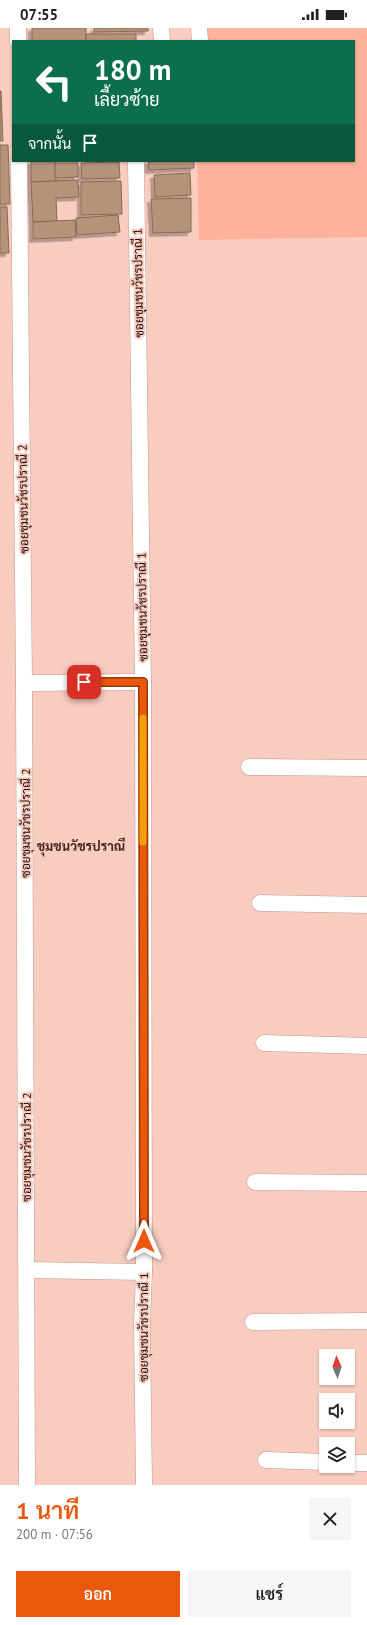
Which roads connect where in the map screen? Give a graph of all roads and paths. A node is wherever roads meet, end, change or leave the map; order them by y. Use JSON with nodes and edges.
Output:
{"nodes":[{"id":1,"x":18,"y":28,"type":"edge"},
{"id":2,"x":162,"y":28,"type":"edge"},
{"id":3,"x":199,"y":28,"type":"edge"},
{"id":4,"x":18,"y":40,"type":"edge"},
{"id":5,"x":162,"y":40,"type":"edge"},
{"id":6,"x":200,"y":40,"type":"edge"},
{"id":7,"x":19,"y":162,"type":"edge"},
{"id":8,"x":136,"y":162,"type":"edge"},
{"id":9,"x":143,"y":682,"type":"junction"},
{"id":10,"x":24,"y":683,"type":"junction"},
{"id":11,"x":249,"y":767,"type":"dead end"},
{"id":12,"x":367,"y":768,"type":"edge"},
{"id":13,"x":260,"y":903,"type":"dead end"},
{"id":14,"x":367,"y":905,"type":"edge"},
{"id":15,"x":264,"y":1043,"type":"dead end"},
{"id":16,"x":367,"y":1046,"type":"edge"},
{"id":17,"x":255,"y":1182,"type":"dead end"},
{"id":18,"x":367,"y":1183,"type":"edge"},
{"id":19,"x":27,"y":1270,"type":"junction"},
{"id":20,"x":144,"y":1272,"type":"junction"},
{"id":21,"x":367,"y":1321,"type":"edge"},
{"id":22,"x":254,"y":1322,"type":"dead end"},
{"id":23,"x":266,"y":1460,"type":"dead end"},
{"id":24,"x":319,"y":1462,"type":"edge"},
{"id":25,"x":355,"y":1463,"type":"edge"},
{"id":26,"x":367,"y":1463,"type":"edge"},
{"id":27,"x":27,"y":1485,"type":"edge"},
{"id":28,"x":144,"y":1485,"type":"edge"}],
"edges":[{"from":1,"to":4,"type":"street"},
{"from":2,"to":5,"type":"street"},
{"from":3,"to":6,"type":"street"},
{"from":7,"to":10,"type":"street","name":"ซอยชุมชนวัชรปราณี 2"},
{"from":8,"to":9,"type":"street","name":"ซอยชุมชนวัชรปราณี 1"},
{"from":9,"to":10,"type":"street"},
{"from":9,"to":20,"type":"street","name":"ซอยชุมชนวัชรปราณี 1"},
{"from":10,"to":19,"type":"street","name":"ซอยชุมชนวัชรปราณี 2"},
{"from":11,"to":12,"type":"street"},
{"from":13,"to":14,"type":"street"},
{"from":15,"to":16,"type":"street"},
{"from":17,"to":18,"type":"street"},
{"from":19,"to":20,"type":"street"},
{"from":19,"to":27,"type":"street","name":"ซอยชุมชนวัชรปราณี 2"},
{"from":20,"to":28,"type":"street","name":"ซอยชุมชนวัชรปราณี 1"},
{"from":21,"to":22,"type":"street"},
{"from":23,"to":24,"type":"street"},
{"from":25,"to":26,"type":"street"}]}
